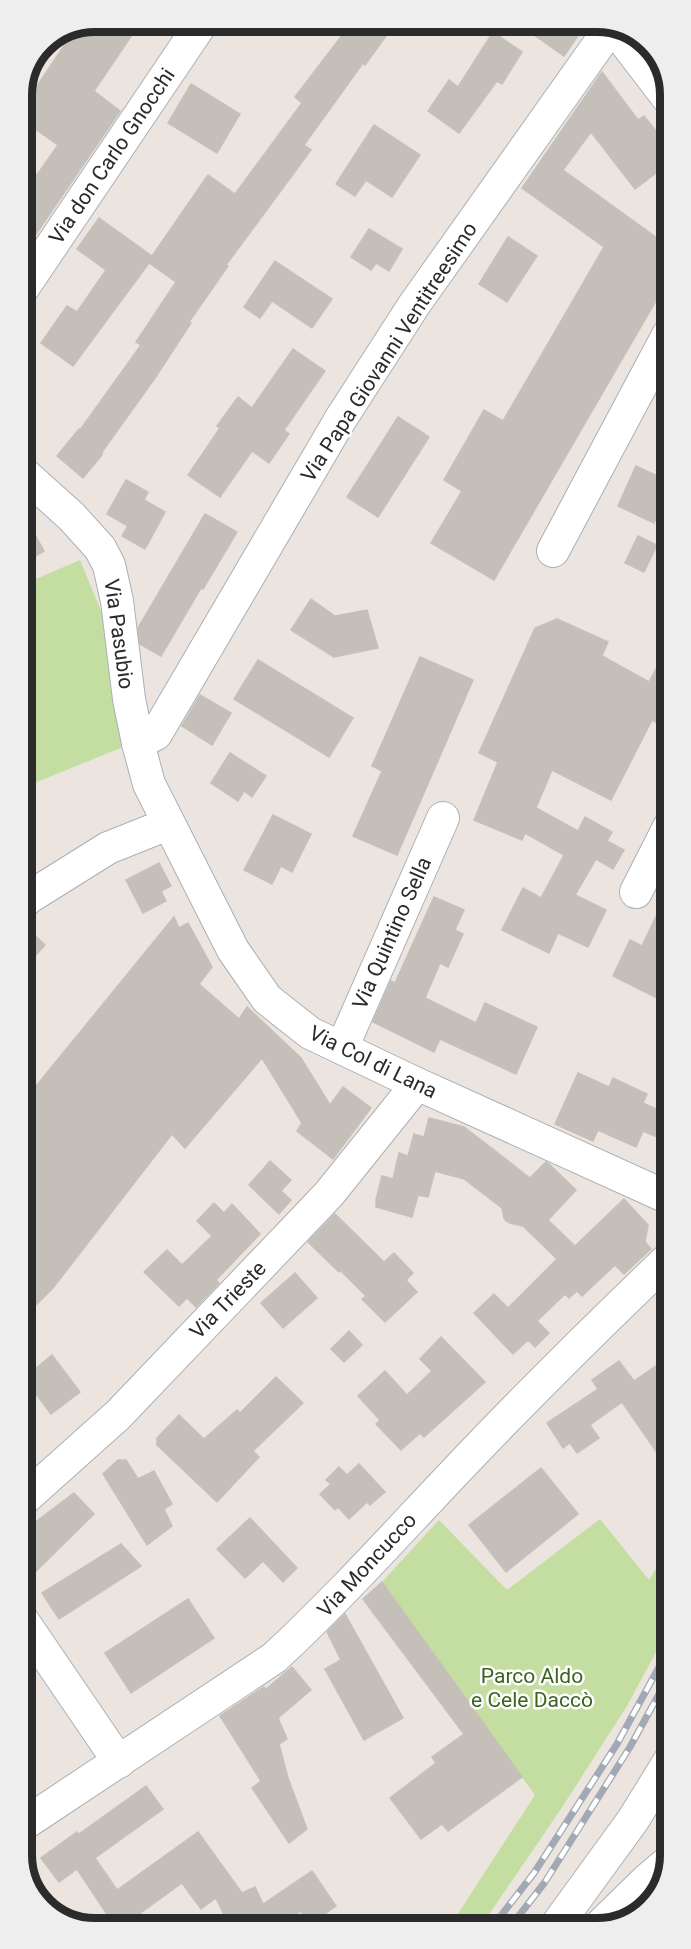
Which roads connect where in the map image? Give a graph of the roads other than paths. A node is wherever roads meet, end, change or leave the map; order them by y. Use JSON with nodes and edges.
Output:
{"nodes":[{"id":1,"x":196,"y":32,"type":"edge"},
{"id":2,"x":608,"y":33,"type":"edge"},
{"id":3,"x":620,"y":36,"type":"edge"},
{"id":4,"x":659,"y":85,"type":"edge"},
{"id":5,"x":32,"y":275,"type":"edge"},
{"id":6,"x":660,"y":350,"type":"edge"},
{"id":7,"x":32,"y":481,"type":"edge"},
{"id":8,"x":553,"y":550,"type":"dead end"},
{"id":9,"x":138,"y":743,"type":"junction"},
{"id":10,"x":443,"y":818,"type":"dead end"},
{"id":11,"x":168,"y":824,"type":"junction"},
{"id":12,"x":660,"y":845,"type":"edge"},
{"id":13,"x":636,"y":892,"type":"dead end"},
{"id":14,"x":32,"y":896,"type":"edge"},
{"id":15,"x":342,"y":1048,"type":"junction"},
{"id":16,"x":415,"y":1083,"type":"junction"},
{"id":17,"x":660,"y":1194,"type":"edge"},
{"id":18,"x":660,"y":1267,"type":"edge"},
{"id":19,"x":32,"y":1492,"type":"edge"},
{"id":20,"x":32,"y":1634,"type":"edge"},
{"id":21,"x":119,"y":1762,"type":"junction"},
{"id":22,"x":660,"y":1776,"type":"edge"},
{"id":23,"x":32,"y":1819,"type":"edge"},
{"id":24,"x":657,"y":1872,"type":"edge"},
{"id":25,"x":612,"y":1915,"type":"edge"},
{"id":26,"x":561,"y":1918,"type":"edge"}],
"edges":[{"from":1,"to":5,"type":"street","name":"Via don Carlo Gnocchi"},
{"from":2,"to":9,"type":"street","name":"Via Papa Giovanni Ventitreesimo"},
{"from":3,"to":4,"type":"street"},
{"from":6,"to":8,"type":"street"},
{"from":7,"to":9,"type":"street","name":"Via Pasubio"},
{"from":9,"to":11,"type":"street","name":"Via Pasubio"},
{"from":10,"to":15,"type":"street","name":"Via Quintino Sella"},
{"from":11,"to":14,"type":"street"},
{"from":11,"to":15,"type":"street","name":"Via Col di Lana"},
{"from":12,"to":13,"type":"street"},
{"from":15,"to":16,"type":"street","name":"Via Col di Lana"},
{"from":16,"to":17,"type":"street","name":"Via Col di Lana"},
{"from":16,"to":19,"type":"street","name":"Via Trieste"},
{"from":18,"to":21,"type":"street","name":"Via Moncucco"},
{"from":20,"to":21,"type":"street"},
{"from":21,"to":23,"type":"street","name":"Via Moncucco"},
{"from":22,"to":26,"type":"street"},
{"from":24,"to":25,"type":"street"}]}
